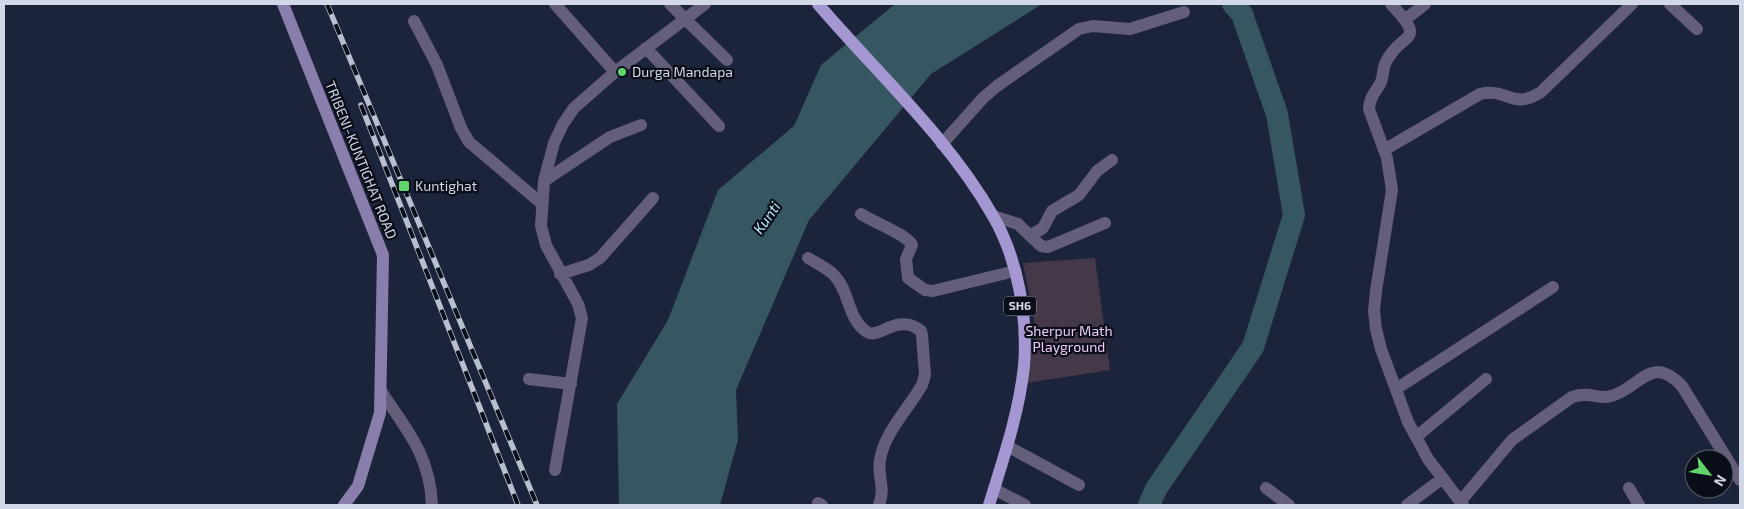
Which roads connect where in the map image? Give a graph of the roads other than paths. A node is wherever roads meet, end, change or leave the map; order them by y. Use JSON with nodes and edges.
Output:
{"nodes":[{"id":1,"x":283,"y":4,"type":"edge"},
{"id":2,"x":555,"y":4,"type":"edge"},
{"id":3,"x":670,"y":4,"type":"edge"},
{"id":4,"x":705,"y":4,"type":"edge"},
{"id":5,"x":818,"y":4,"type":"edge"},
{"id":6,"x":1391,"y":4,"type":"edge"},
{"id":7,"x":1425,"y":4,"type":"edge"},
{"id":8,"x":1632,"y":4,"type":"edge"},
{"id":9,"x":1670,"y":4,"type":"edge"},
{"id":10,"x":1184,"y":12,"type":"dead end"},
{"id":11,"x":687,"y":19,"type":"junction"},
{"id":12,"x":1406,"y":19,"type":"junction"},
{"id":13,"x":414,"y":21,"type":"dead end"},
{"id":14,"x":1697,"y":29,"type":"dead end"},
{"id":15,"x":646,"y":48,"type":"junction"},
{"id":16,"x":727,"y":60,"type":"dead end"},
{"id":17,"x":616,"y":72,"type":"junction"},
{"id":18,"x":641,"y":125,"type":"dead end"},
{"id":19,"x":719,"y":126,"type":"dead end"},
{"id":20,"x":942,"y":144,"type":"junction"},
{"id":21,"x":1384,"y":150,"type":"junction"},
{"id":22,"x":1112,"y":160,"type":"dead end"},
{"id":23,"x":544,"y":181,"type":"junction"},
{"id":24,"x":653,"y":198,"type":"dead end"},
{"id":25,"x":541,"y":203,"type":"junction"},
{"id":26,"x":862,"y":214,"type":"dead end"},
{"id":27,"x":993,"y":216,"type":"junction"},
{"id":28,"x":1105,"y":223,"type":"dead end"},
{"id":29,"x":1031,"y":236,"type":"junction"},
{"id":30,"x":808,"y":258,"type":"dead end"},
{"id":31,"x":1015,"y":271,"type":"junction"},
{"id":32,"x":560,"y":274,"type":"junction"},
{"id":33,"x":1553,"y":287,"type":"dead end"},
{"id":34,"x":528,"y":379,"type":"dead end"},
{"id":35,"x":1486,"y":379,"type":"dead end"},
{"id":36,"x":571,"y":384,"type":"junction"},
{"id":37,"x":1396,"y":390,"type":"junction"},
{"id":38,"x":381,"y":391,"type":"junction"},
{"id":39,"x":1416,"y":437,"type":"junction"},
{"id":40,"x":1007,"y":446,"type":"junction"},
{"id":41,"x":555,"y":470,"type":"dead end"},
{"id":42,"x":1443,"y":478,"type":"junction"},
{"id":43,"x":1740,"y":480,"type":"edge"},
{"id":44,"x":1079,"y":485,"type":"dead end"},
{"id":45,"x":1266,"y":488,"type":"dead end"},
{"id":46,"x":1629,"y":488,"type":"dead end"},
{"id":47,"x":994,"y":489,"type":"junction"},
{"id":48,"x":1462,"y":504,"type":"edge"},
{"id":49,"x":344,"y":505,"type":"edge"},
{"id":50,"x":432,"y":505,"type":"edge"},
{"id":51,"x":879,"y":505,"type":"edge"},
{"id":52,"x":989,"y":505,"type":"edge"},
{"id":53,"x":1025,"y":505,"type":"edge"},
{"id":54,"x":1289,"y":505,"type":"edge"},
{"id":55,"x":1407,"y":505,"type":"edge"},
{"id":56,"x":1639,"y":505,"type":"edge"}],
"edges":[{"from":1,"to":38,"type":"main road","name":"TRIBENI-KUNTIGHAT ROAD"},
{"from":2,"to":17,"type":"street"},
{"from":3,"to":11,"type":"street"},
{"from":4,"to":11,"type":"street"},
{"from":5,"to":20,"type":"main road","number":"SH6"},
{"from":6,"to":12,"type":"street"},
{"from":7,"to":12,"type":"street"},
{"from":8,"to":21,"type":"street"},
{"from":9,"to":14,"type":"street"},
{"from":10,"to":20,"type":"street"},
{"from":11,"to":15,"type":"street"},
{"from":11,"to":16,"type":"street"},
{"from":12,"to":21,"type":"street"},
{"from":13,"to":25,"type":"street"},
{"from":15,"to":17,"type":"street"},
{"from":15,"to":19,"type":"street"},
{"from":17,"to":23,"type":"street"},
{"from":18,"to":23,"type":"street"},
{"from":20,"to":27,"type":"main road","number":"SH6"},
{"from":21,"to":37,"type":"street"},
{"from":22,"to":29,"type":"street"},
{"from":23,"to":25,"type":"street"},
{"from":24,"to":32,"type":"street"},
{"from":25,"to":32,"type":"street"},
{"from":26,"to":31,"type":"street"},
{"from":27,"to":29,"type":"street"},
{"from":27,"to":31,"type":"main road","number":"SH6"},
{"from":28,"to":29,"type":"street"},
{"from":30,"to":51,"type":"street"},
{"from":31,"to":40,"type":"main road","number":"SH6"},
{"from":32,"to":36,"type":"street"},
{"from":33,"to":37,"type":"street"},
{"from":34,"to":36,"type":"street"},
{"from":35,"to":39,"type":"street"},
{"from":36,"to":41,"type":"street"},
{"from":37,"to":39,"type":"street"},
{"from":38,"to":49,"type":"main road","name":"TRIBENI-KUNTIGHAT ROAD"},
{"from":38,"to":50,"type":"street"},
{"from":39,"to":42,"type":"street"},
{"from":40,"to":44,"type":"street"},
{"from":40,"to":47,"type":"main road","number":"SH6"},
{"from":42,"to":48,"type":"street"},
{"from":42,"to":55,"type":"street"},
{"from":43,"to":48,"type":"street"},
{"from":45,"to":54,"type":"street"},
{"from":46,"to":56,"type":"street"},
{"from":47,"to":52,"type":"main road","number":"SH6"},
{"from":47,"to":53,"type":"street"}]}
